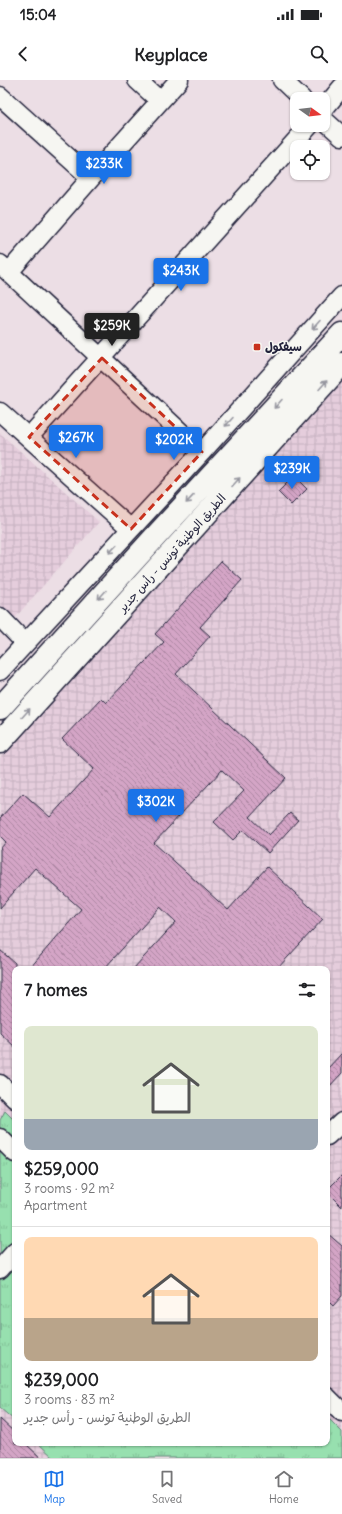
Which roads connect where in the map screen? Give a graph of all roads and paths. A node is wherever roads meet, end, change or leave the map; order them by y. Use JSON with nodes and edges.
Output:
{"nodes":[{"id":1,"x":137,"y":80,"type":"edge"},
{"id":2,"x":179,"y":80,"type":"edge"},
{"id":3,"x":282,"y":80,"type":"edge"},
{"id":4,"x":342,"y":87,"type":"edge"},
{"id":5,"x":295,"y":92,"type":"edge"},
{"id":6,"x":0,"y":96,"type":"edge"},
{"id":7,"x":160,"y":101,"type":"junction"},
{"id":8,"x":330,"y":102,"type":"edge"},
{"id":9,"x":330,"y":125,"type":"edge"},
{"id":10,"x":304,"y":132,"type":"edge"},
{"id":11,"x":342,"y":136,"type":"edge"},
{"id":12,"x":91,"y":178,"type":"junction"},
{"id":13,"x":5,"y":268,"type":"edge"},
{"id":14,"x":342,"y":296,"type":"edge"},
{"id":15,"x":342,"y":334,"type":"edge"},
{"id":16,"x":102,"y":358,"type":"junction"},
{"id":17,"x":342,"y":364,"type":"edge"},
{"id":18,"x":0,"y":412,"type":"edge"},
{"id":19,"x":29,"y":437,"type":"junction"},
{"id":20,"x":202,"y":452,"type":"junction"},
{"id":21,"x":131,"y":529,"type":"junction"},
{"id":22,"x":0,"y":617,"type":"edge"},
{"id":23,"x":25,"y":643,"type":"junction"},
{"id":24,"x":0,"y":670,"type":"edge"},
{"id":25,"x":0,"y":708,"type":"edge"},
{"id":26,"x":0,"y":742,"type":"edge"},
{"id":27,"x":0,"y":1084,"type":"edge"},
{"id":28,"x":12,"y":1096,"type":"edge"},
{"id":29,"x":342,"y":1122,"type":"edge"},
{"id":30,"x":330,"y":1133,"type":"edge"},
{"id":31,"x":0,"y":1138,"type":"edge"},
{"id":32,"x":12,"y":1150,"type":"edge"},
{"id":33,"x":12,"y":1255,"type":"edge"},
{"id":34,"x":0,"y":1269,"type":"edge"},
{"id":35,"x":330,"y":1400,"type":"edge"},
{"id":36,"x":342,"y":1412,"type":"edge"}],
"edges":[{"from":1,"to":7,"type":"street"},
{"from":2,"to":7,"type":"street"},
{"from":3,"to":5,"type":"street"},
{"from":4,"to":8,"type":"street"},
{"from":6,"to":12,"type":"street"},
{"from":7,"to":12,"type":"street"},
{"from":9,"to":11,"type":"street"},
{"from":10,"to":16,"type":"street"},
{"from":12,"to":13,"type":"street"},
{"from":13,"to":16,"type":"street"},
{"from":14,"to":20,"type":"street","one_way":true},
{"from":15,"to":25,"type":"main road","name":"الطريق الوطنية تونس - رأس جدير","one_way":true},
{"from":16,"to":19,"type":"street"},
{"from":16,"to":20,"type":"street"},
{"from":26,"to":17,"type":"main road","name":"الطريق الوطنية تونس - رأس جدير","one_way":true},
{"from":18,"to":19,"type":"street"},
{"from":19,"to":21,"type":"street"},
{"from":20,"to":21,"type":"street"},
{"from":21,"to":23,"type":"street","one_way":true},
{"from":22,"to":23,"type":"street"},
{"from":23,"to":24,"type":"street"},
{"from":27,"to":28,"type":"street"},
{"from":29,"to":30,"type":"street"},
{"from":31,"to":32,"type":"street"},
{"from":33,"to":34,"type":"street"},
{"from":35,"to":36,"type":"street"}]}
